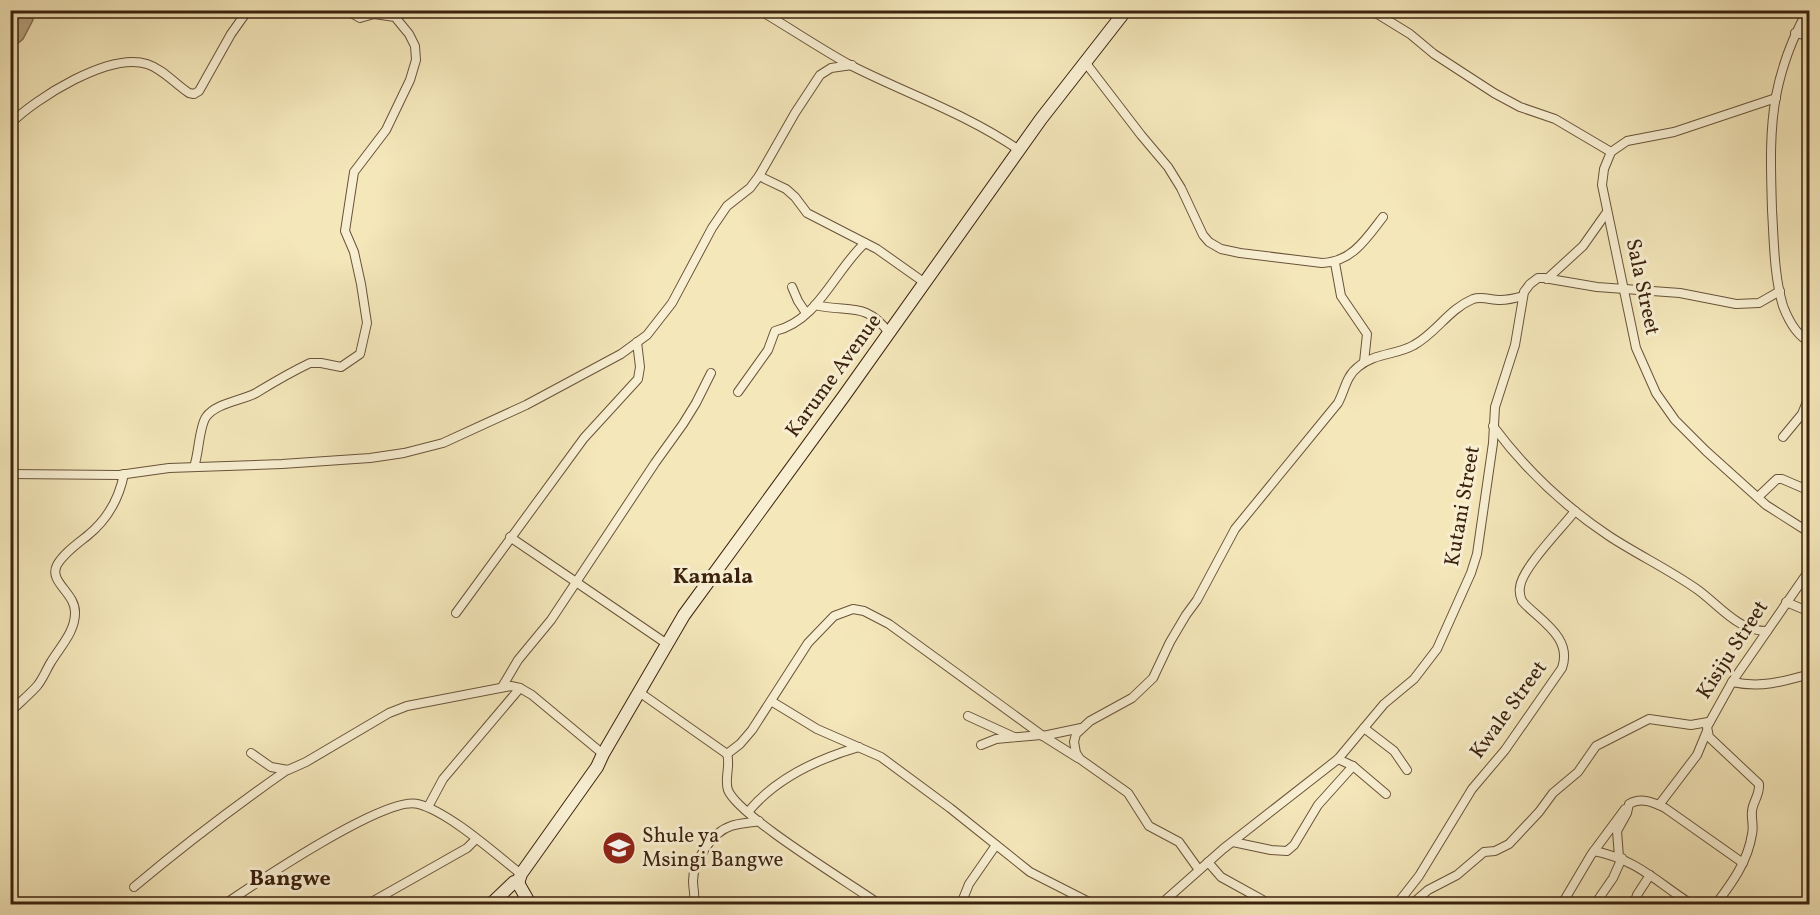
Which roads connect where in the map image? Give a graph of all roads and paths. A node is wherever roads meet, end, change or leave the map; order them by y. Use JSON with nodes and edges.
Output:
{"nodes":[{"id":1,"x":248,"y":10,"type":"edge"},
{"id":2,"x":353,"y":10,"type":"edge"},
{"id":3,"x":759,"y":10,"type":"edge"},
{"id":4,"x":1126,"y":10,"type":"edge"},
{"id":5,"x":1371,"y":10,"type":"edge"},
{"id":6,"x":1808,"y":10,"type":"edge"},
{"id":7,"x":1795,"y":33,"type":"junction"},
{"id":8,"x":1809,"y":36,"type":"edge"},
{"id":9,"x":1085,"y":62,"type":"junction"},
{"id":10,"x":852,"y":65,"type":"junction"},
{"id":11,"x":1776,"y":98,"type":"junction"},
{"id":12,"x":10,"y":124,"type":"edge"},
{"id":13,"x":1019,"y":150,"type":"junction"},
{"id":14,"x":1611,"y":152,"type":"junction"},
{"id":15,"x":759,"y":176,"type":"junction"},
{"id":16,"x":1607,"y":212,"type":"junction"},
{"id":17,"x":1383,"y":217,"type":"dead end"},
{"id":18,"x":865,"y":243,"type":"junction"},
{"id":19,"x":1335,"y":263,"type":"junction"},
{"id":20,"x":1547,"y":279,"type":"junction"},
{"id":21,"x":925,"y":283,"type":"junction"},
{"id":22,"x":792,"y":288,"type":"dead end"},
{"id":23,"x":1624,"y":288,"type":"junction"},
{"id":24,"x":1780,"y":291,"type":"junction"},
{"id":25,"x":1523,"y":296,"type":"junction"},
{"id":26,"x":815,"y":305,"type":"junction"},
{"id":27,"x":806,"y":313,"type":"junction"},
{"id":28,"x":889,"y":333,"type":"junction"},
{"id":29,"x":637,"y":342,"type":"junction"},
{"id":30,"x":1809,"y":342,"type":"edge"},
{"id":31,"x":1364,"y":362,"type":"junction"},
{"id":32,"x":711,"y":373,"type":"dead end"},
{"id":33,"x":738,"y":392,"type":"dead end"},
{"id":34,"x":1809,"y":394,"type":"edge"},
{"id":35,"x":1493,"y":426,"type":"junction"},
{"id":36,"x":1783,"y":437,"type":"dead end"},
{"id":37,"x":194,"y":467,"type":"junction"},
{"id":38,"x":10,"y":474,"type":"edge"},
{"id":39,"x":124,"y":474,"type":"junction"},
{"id":40,"x":1809,"y":491,"type":"edge"},
{"id":41,"x":1758,"y":497,"type":"junction"},
{"id":42,"x":1575,"y":511,"type":"junction"},
{"id":43,"x":1809,"y":533,"type":"edge"},
{"id":44,"x":510,"y":537,"type":"junction"},
{"id":45,"x":1809,"y":569,"type":"edge"},
{"id":46,"x":576,"y":581,"type":"junction"},
{"id":47,"x":1786,"y":602,"type":"junction"},
{"id":48,"x":1809,"y":612,"type":"edge"},
{"id":49,"x":456,"y":613,"type":"dead end"},
{"id":50,"x":1767,"y":631,"type":"junction"},
{"id":51,"x":667,"y":644,"type":"junction"},
{"id":52,"x":1809,"y":674,"type":"edge"},
{"id":53,"x":1732,"y":682,"type":"junction"},
{"id":54,"x":502,"y":687,"type":"junction"},
{"id":55,"x":520,"y":688,"type":"junction"},
{"id":56,"x":639,"y":692,"type":"junction"},
{"id":57,"x":771,"y":701,"type":"junction"},
{"id":58,"x":10,"y":712,"type":"edge"},
{"id":59,"x":968,"y":716,"type":"dead end"},
{"id":60,"x":1707,"y":727,"type":"junction"},
{"id":61,"x":1081,"y":728,"type":"junction"},
{"id":62,"x":1364,"y":728,"type":"junction"},
{"id":63,"x":1042,"y":736,"type":"junction"},
{"id":64,"x":1014,"y":737,"type":"junction"},
{"id":65,"x":981,"y":745,"type":"dead end"},
{"id":66,"x":859,"y":747,"type":"junction"},
{"id":67,"x":251,"y":753,"type":"dead end"},
{"id":68,"x":603,"y":754,"type":"junction"},
{"id":69,"x":728,"y":754,"type":"junction"},
{"id":70,"x":1338,"y":759,"type":"junction"},
{"id":71,"x":1084,"y":761,"type":"junction"},
{"id":72,"x":1353,"y":766,"type":"junction"},
{"id":73,"x":288,"y":770,"type":"junction"},
{"id":74,"x":1407,"y":770,"type":"dead end"},
{"id":75,"x":1386,"y":794,"type":"dead end"},
{"id":76,"x":1629,"y":804,"type":"junction"},
{"id":77,"x":1659,"y":805,"type":"junction"},
{"id":78,"x":428,"y":807,"type":"junction"},
{"id":79,"x":748,"y":812,"type":"junction"},
{"id":80,"x":759,"y":821,"type":"junction"},
{"id":81,"x":476,"y":839,"type":"junction"},
{"id":82,"x":1233,"y":842,"type":"junction"},
{"id":83,"x":996,"y":845,"type":"junction"},
{"id":84,"x":1594,"y":851,"type":"junction"},
{"id":85,"x":1621,"y":858,"type":"junction"},
{"id":86,"x":1208,"y":862,"type":"junction"},
{"id":87,"x":1743,"y":862,"type":"junction"},
{"id":88,"x":1199,"y":870,"type":"junction"},
{"id":89,"x":1650,"y":875,"type":"junction"},
{"id":90,"x":519,"y":878,"type":"junction"},
{"id":91,"x":134,"y":887,"type":"dead end"},
{"id":92,"x":696,"y":903,"type":"edge"},
{"id":93,"x":225,"y":904,"type":"edge"},
{"id":94,"x":368,"y":904,"type":"edge"},
{"id":95,"x":491,"y":904,"type":"edge"},
{"id":96,"x":530,"y":904,"type":"edge"},
{"id":97,"x":879,"y":904,"type":"edge"},
{"id":98,"x":961,"y":904,"type":"edge"},
{"id":99,"x":1093,"y":904,"type":"edge"},
{"id":100,"x":1161,"y":904,"type":"edge"},
{"id":101,"x":1270,"y":904,"type":"edge"},
{"id":102,"x":1397,"y":904,"type":"edge"},
{"id":103,"x":1412,"y":904,"type":"edge"},
{"id":104,"x":1562,"y":904,"type":"edge"},
{"id":105,"x":1595,"y":904,"type":"edge"},
{"id":106,"x":1634,"y":904,"type":"edge"},
{"id":107,"x":1691,"y":904,"type":"edge"},
{"id":108,"x":1716,"y":904,"type":"edge"}],
"edges":[{"from":1,"to":12,"type":"street"},
{"from":2,"to":37,"type":"street"},
{"from":3,"to":10,"type":"street"},
{"from":4,"to":9,"type":"street","name":"Karume Avenue"},
{"from":5,"to":14,"type":"street"},
{"from":6,"to":7,"type":"street"},
{"from":7,"to":8,"type":"street"},
{"from":7,"to":11,"type":"street"},
{"from":9,"to":13,"type":"street","name":"Karume Avenue"},
{"from":9,"to":19,"type":"street"},
{"from":10,"to":13,"type":"street"},
{"from":10,"to":15,"type":"street"},
{"from":11,"to":14,"type":"street"},
{"from":11,"to":24,"type":"street"},
{"from":13,"to":21,"type":"street","name":"Karume Avenue"},
{"from":14,"to":16,"type":"street","name":"Sala Street"},
{"from":15,"to":18,"type":"street"},
{"from":15,"to":29,"type":"street"},
{"from":16,"to":20,"type":"street"},
{"from":16,"to":23,"type":"street","name":"Sala Street"},
{"from":17,"to":19,"type":"street"},
{"from":18,"to":21,"type":"street"},
{"from":18,"to":26,"type":"street"},
{"from":19,"to":31,"type":"street"},
{"from":20,"to":23,"type":"street"},
{"from":20,"to":25,"type":"street"},
{"from":21,"to":28,"type":"street","name":"Karume Avenue"},
{"from":22,"to":27,"type":"street"},
{"from":23,"to":24,"type":"street"},
{"from":23,"to":41,"type":"street","name":"Sala Street"},
{"from":24,"to":30,"type":"street"},
{"from":25,"to":31,"type":"street"},
{"from":25,"to":35,"type":"street","name":"Kutani Street"},
{"from":26,"to":27,"type":"street"},
{"from":26,"to":28,"type":"street"},
{"from":27,"to":33,"type":"street"},
{"from":28,"to":51,"type":"street","name":"Karume Avenue"},
{"from":29,"to":37,"type":"street"},
{"from":29,"to":44,"type":"street"},
{"from":31,"to":61,"type":"street"},
{"from":32,"to":46,"type":"street"},
{"from":34,"to":36,"type":"street"},
{"from":35,"to":42,"type":"street"},
{"from":35,"to":62,"type":"street","name":"Kutani Street"},
{"from":37,"to":39,"type":"street"},
{"from":38,"to":39,"type":"street"},
{"from":39,"to":58,"type":"street"},
{"from":40,"to":41,"type":"street"},
{"from":41,"to":43,"type":"street","name":"Sala Street"},
{"from":42,"to":50,"type":"street"},
{"from":42,"to":102,"type":"street","name":"Kwale Street"},
{"from":44,"to":46,"type":"street"},
{"from":44,"to":49,"type":"street"},
{"from":45,"to":47,"type":"street","name":"Kisiju Street"},
{"from":46,"to":51,"type":"street"},
{"from":46,"to":54,"type":"street"},
{"from":47,"to":48,"type":"street"},
{"from":47,"to":50,"type":"street","name":"Kisiju Street"},
{"from":50,"to":53,"type":"street","name":"Kisiju Street"},
{"from":51,"to":56,"type":"street","name":"Karume Avenue"},
{"from":52,"to":53,"type":"street"},
{"from":53,"to":60,"type":"street","name":"Kisiju Street"},
{"from":54,"to":55,"type":"street"},
{"from":54,"to":73,"type":"street"},
{"from":55,"to":68,"type":"street"},
{"from":55,"to":78,"type":"street"},
{"from":56,"to":68,"type":"street","name":"Karume Avenue"},
{"from":56,"to":69,"type":"street"},
{"from":57,"to":63,"type":"street"},
{"from":57,"to":66,"type":"street"},
{"from":57,"to":69,"type":"street"},
{"from":59,"to":64,"type":"street"},
{"from":60,"to":77,"type":"street"},
{"from":60,"to":87,"type":"street","name":"Kisiju Street"},
{"from":60,"to":103,"type":"street"},
{"from":61,"to":63,"type":"street"},
{"from":61,"to":71,"type":"street"},
{"from":62,"to":70,"type":"street","name":"Kutani Street"},
{"from":62,"to":74,"type":"street"},
{"from":63,"to":64,"type":"street"},
{"from":63,"to":71,"type":"street"},
{"from":64,"to":65,"type":"street"},
{"from":66,"to":79,"type":"street"},
{"from":66,"to":83,"type":"street"},
{"from":67,"to":73,"type":"street"},
{"from":68,"to":90,"type":"street","name":"Karume Avenue"},
{"from":69,"to":79,"type":"street"},
{"from":70,"to":72,"type":"street"},
{"from":70,"to":82,"type":"street","name":"Kutani Street"},
{"from":71,"to":88,"type":"street"},
{"from":72,"to":75,"type":"street"},
{"from":72,"to":82,"type":"street"},
{"from":73,"to":91,"type":"street"},
{"from":76,"to":77,"type":"street"},
{"from":76,"to":84,"type":"street"},
{"from":76,"to":85,"type":"street"},
{"from":77,"to":87,"type":"street"},
{"from":78,"to":81,"type":"street"},
{"from":78,"to":93,"type":"street"},
{"from":79,"to":80,"type":"street"},
{"from":80,"to":92,"type":"street"},
{"from":80,"to":97,"type":"street"},
{"from":81,"to":90,"type":"street"},
{"from":81,"to":94,"type":"street"},
{"from":82,"to":86,"type":"street","name":"Kutani Street"},
{"from":83,"to":98,"type":"street"},
{"from":83,"to":99,"type":"street"},
{"from":84,"to":85,"type":"street"},
{"from":84,"to":104,"type":"street"},
{"from":85,"to":89,"type":"street"},
{"from":85,"to":105,"type":"street"},
{"from":86,"to":88,"type":"street","name":"Kutani Street"},
{"from":86,"to":101,"type":"street"},
{"from":87,"to":108,"type":"street","name":"Kisiju Street"},
{"from":88,"to":100,"type":"street","name":"Kutani Street"},
{"from":89,"to":106,"type":"street"},
{"from":89,"to":107,"type":"street"},
{"from":90,"to":95,"type":"street","name":"Karume Avenue"},
{"from":90,"to":96,"type":"street"}]}
